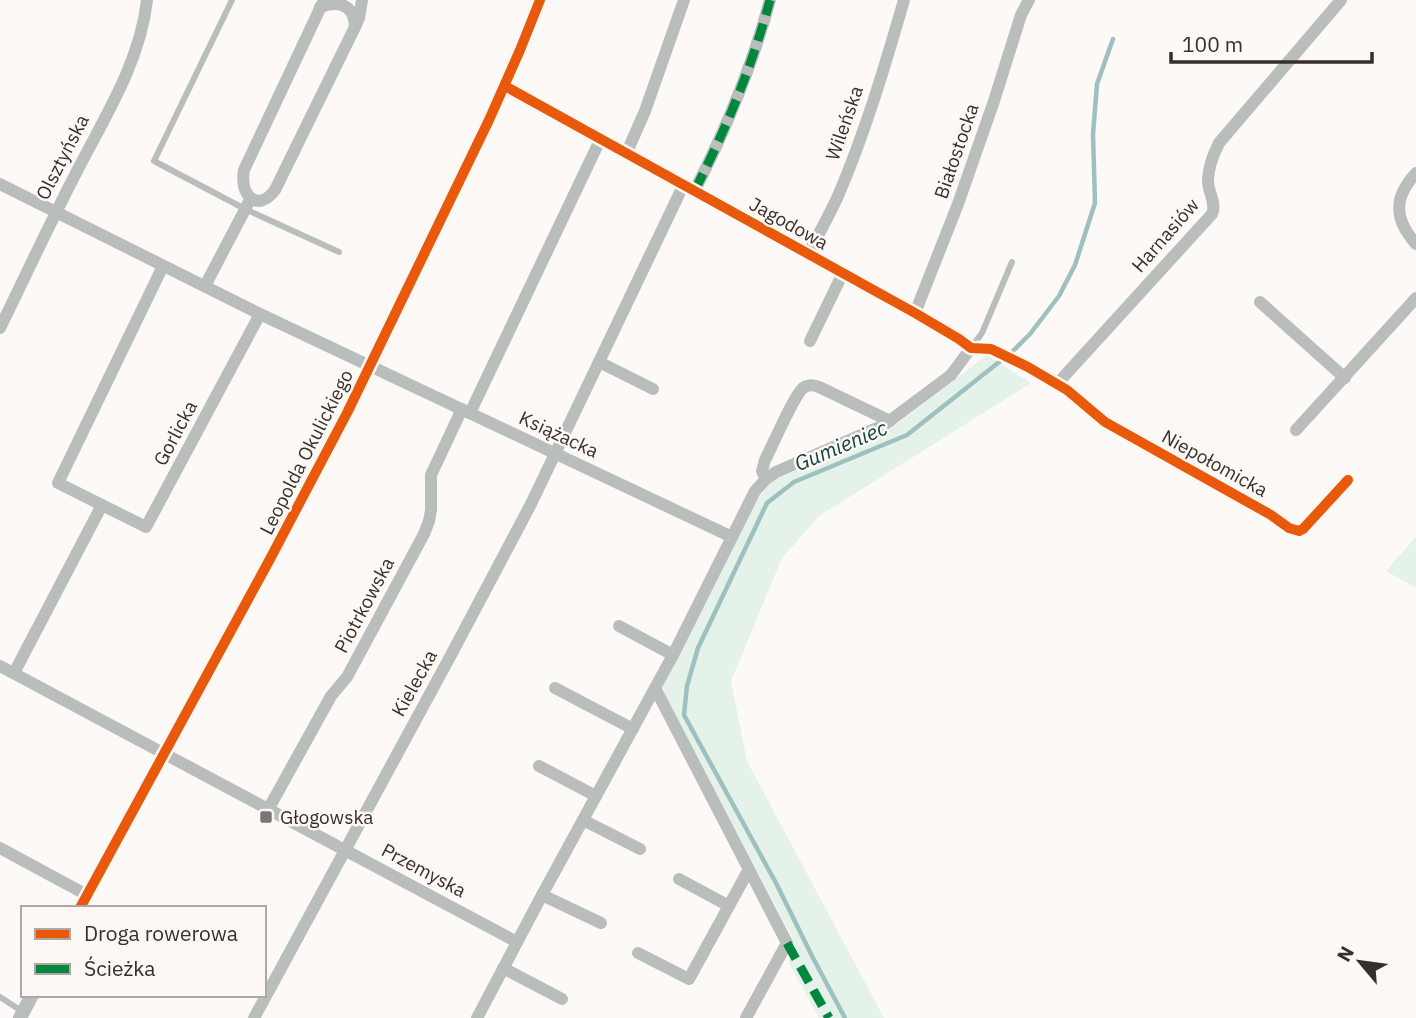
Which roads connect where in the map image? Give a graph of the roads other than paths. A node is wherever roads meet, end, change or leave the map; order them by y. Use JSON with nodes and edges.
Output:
{"nodes":[{"id":1,"x":147,"y":0,"type":"edge"},
{"id":2,"x":233,"y":0,"type":"edge"},
{"id":3,"x":362,"y":0,"type":"edge"},
{"id":4,"x":540,"y":0,"type":"edge"},
{"id":5,"x":684,"y":0,"type":"edge"},
{"id":6,"x":770,"y":0,"type":"edge"},
{"id":7,"x":904,"y":0,"type":"edge"},
{"id":8,"x":1029,"y":0,"type":"edge"},
{"id":9,"x":1341,"y":0,"type":"edge"},
{"id":10,"x":322,"y":4,"type":"edge"},
{"id":11,"x":355,"y":27,"type":"junction"},
{"id":12,"x":505,"y":86,"type":"junction"},
{"id":13,"x":601,"y":138,"type":"junction"},
{"id":14,"x":626,"y":152,"type":"junction"},
{"id":15,"x":1416,"y":173,"type":"edge"},
{"id":16,"x":0,"y":184,"type":"edge"},
{"id":17,"x":690,"y":187,"type":"junction"},
{"id":18,"x":248,"y":204,"type":"junction"},
{"id":19,"x":55,"y":213,"type":"junction"},
{"id":20,"x":1416,"y":244,"type":"edge"},
{"id":21,"x":340,"y":251,"type":"dead end"},
{"id":22,"x":808,"y":254,"type":"junction"},
{"id":23,"x":1012,"y":261,"type":"dead end"},
{"id":24,"x":163,"y":266,"type":"junction"},
{"id":25,"x":843,"y":273,"type":"junction"},
{"id":26,"x":205,"y":286,"type":"junction"},
{"id":27,"x":1416,"y":298,"type":"edge"},
{"id":28,"x":1260,"y":302,"type":"dead end"},
{"id":29,"x":915,"y":313,"type":"junction"},
{"id":30,"x":260,"y":314,"type":"junction"},
{"id":31,"x":0,"y":328,"type":"edge"},
{"id":32,"x":810,"y":341,"type":"dead end"},
{"id":33,"x":971,"y":348,"type":"junction"},
{"id":34,"x":599,"y":362,"type":"junction"},
{"id":35,"x":371,"y":366,"type":"junction"},
{"id":36,"x":1345,"y":378,"type":"junction"},
{"id":37,"x":1057,"y":384,"type":"junction"},
{"id":38,"x":653,"y":389,"type":"dead end"},
{"id":39,"x":466,"y":411,"type":"junction"},
{"id":40,"x":890,"y":421,"type":"junction"},
{"id":41,"x":1296,"y":430,"type":"dead end"},
{"id":42,"x":556,"y":453,"type":"junction"},
{"id":43,"x":766,"y":478,"type":"junction"},
{"id":44,"x":1348,"y":480,"type":"dead end"},
{"id":45,"x":102,"y":505,"type":"junction"},
{"id":46,"x":732,"y":537,"type":"junction"},
{"id":47,"x":619,"y":626,"type":"dead end"},
{"id":48,"x":673,"y":655,"type":"junction"},
{"id":49,"x":0,"y":666,"type":"edge"},
{"id":50,"x":14,"y":673,"type":"junction"},
{"id":51,"x":555,"y":688,"type":"dead end"},
{"id":52,"x":655,"y":688,"type":"junction"},
{"id":53,"x":633,"y":729,"type":"junction"},
{"id":54,"x":164,"y":753,"type":"junction"},
{"id":55,"x":539,"y":766,"type":"dead end"},
{"id":56,"x":596,"y":796,"type":"junction"},
{"id":57,"x":269,"y":808,"type":"junction"},
{"id":58,"x":583,"y":820,"type":"junction"},
{"id":59,"x":0,"y":848,"type":"edge"},
{"id":60,"x":345,"y":849,"type":"junction"},
{"id":61,"x":640,"y":849,"type":"dead end"},
{"id":62,"x":748,"y":870,"type":"junction"},
{"id":63,"x":679,"y":879,"type":"dead end"},
{"id":64,"x":542,"y":895,"type":"junction"},
{"id":65,"x":83,"y":901,"type":"edge"},
{"id":66,"x":729,"y":906,"type":"junction"},
{"id":67,"x":601,"y":923,"type":"dead end"},
{"id":68,"x":517,"y":942,"type":"junction"},
{"id":69,"x":638,"y":953,"type":"dead end"},
{"id":70,"x":503,"y":968,"type":"junction"},
{"id":71,"x":266,"y":996,"type":"edge"},
{"id":72,"x":0,"y":997,"type":"edge"},
{"id":73,"x":31,"y":997,"type":"edge"},
{"id":74,"x":265,"y":997,"type":"edge"},
{"id":75,"x":562,"y":999,"type":"dead end"},
{"id":76,"x":22,"y":1015,"type":"edge"},
{"id":77,"x":254,"y":1018,"type":"edge"},
{"id":78,"x":477,"y":1018,"type":"edge"},
{"id":79,"x":746,"y":1018,"type":"edge"}],
"edges":[{"from":1,"to":19,"type":"street","name":"Olsztyńska"},
{"from":2,"to":18,"type":"lane"},
{"from":3,"to":11,"type":"street"},
{"from":4,"to":12,"type":"street","name":"Leopolda Okulickiego"},
{"from":5,"to":14,"type":"street"},
{"from":6,"to":17,"type":"street"},
{"from":7,"to":22,"type":"street","name":"Wileńska"},
{"from":8,"to":29,"type":"street","name":"Białostocka"},
{"from":9,"to":37,"type":"street","name":"Harnasiów"},
{"from":10,"to":11,"type":"street"},
{"from":10,"to":18,"type":"street"},
{"from":11,"to":18,"type":"street"},
{"from":12,"to":13,"type":"street","name":"Jagodowa"},
{"from":12,"to":35,"type":"street","name":"Leopolda Okulickiego"},
{"from":13,"to":14,"type":"street","name":"Jagodowa"},
{"from":13,"to":39,"type":"street","name":"Piotrkowska"},
{"from":14,"to":17,"type":"street","name":"Jagodowa"},
{"from":15,"to":20,"type":"street"},
{"from":16,"to":19,"type":"street"},
{"from":17,"to":22,"type":"street","name":"Jagodowa"},
{"from":17,"to":34,"type":"street","name":"Kielecka"},
{"from":18,"to":21,"type":"lane"},
{"from":18,"to":26,"type":"street"},
{"from":19,"to":24,"type":"street"},
{"from":19,"to":31,"type":"street","name":"Olsztyńska"},
{"from":22,"to":25,"type":"street","name":"Jagodowa"},
{"from":23,"to":33,"type":"lane"},
{"from":24,"to":26,"type":"street"},
{"from":24,"to":45,"type":"street","name":"Gorlicka"},
{"from":25,"to":29,"type":"street","name":"Jagodowa"},
{"from":25,"to":32,"type":"street"},
{"from":26,"to":30,"type":"street"},
{"from":27,"to":36,"type":"street"},
{"from":28,"to":36,"type":"street"},
{"from":29,"to":33,"type":"street","name":"Jagodowa"},
{"from":30,"to":35,"type":"street"},
{"from":30,"to":45,"type":"street","name":"Gorlicka"},
{"from":33,"to":37,"type":"street","name":"Jagodowa"},
{"from":33,"to":40,"type":"street"},
{"from":34,"to":38,"type":"street"},
{"from":34,"to":42,"type":"street","name":"Kielecka"},
{"from":35,"to":39,"type":"street","name":"Książacka"},
{"from":35,"to":54,"type":"street","name":"Leopolda Okulickiego"},
{"from":36,"to":41,"type":"street"},
{"from":37,"to":44,"type":"street","name":"Niepołomicka"},
{"from":39,"to":42,"type":"street","name":"Książacka"},
{"from":39,"to":57,"type":"street","name":"Piotrkowska"},
{"from":40,"to":43,"type":"street"},
{"from":40,"to":43,"type":"street"},
{"from":42,"to":46,"type":"street","name":"Książacka"},
{"from":42,"to":60,"type":"street","name":"Kielecka"},
{"from":43,"to":46,"type":"street"},
{"from":45,"to":50,"type":"street"},
{"from":46,"to":48,"type":"street"},
{"from":47,"to":48,"type":"street"},
{"from":48,"to":52,"type":"street"},
{"from":49,"to":50,"type":"street"},
{"from":50,"to":54,"type":"street"},
{"from":51,"to":53,"type":"street"},
{"from":52,"to":53,"type":"street"},
{"from":52,"to":62,"type":"street"},
{"from":53,"to":56,"type":"street"},
{"from":54,"to":57,"type":"street","name":"Przemyska"},
{"from":54,"to":65,"type":"street","name":"Leopolda Okulickiego"},
{"from":55,"to":56,"type":"street"},
{"from":56,"to":58,"type":"street"},
{"from":57,"to":60,"type":"street","name":"Przemyska"},
{"from":58,"to":61,"type":"street"},
{"from":58,"to":64,"type":"street"},
{"from":59,"to":65,"type":"street"},
{"from":60,"to":68,"type":"street","name":"Przemyska"},
{"from":60,"to":71,"type":"street","name":"Kielecka"},
{"from":62,"to":66,"type":"street"},
{"from":62,"to":79,"type":"street"},
{"from":63,"to":66,"type":"street"},
{"from":64,"to":67,"type":"street"},
{"from":64,"to":68,"type":"street"},
{"from":66,"to":69,"type":"street"},
{"from":68,"to":70,"type":"street"},
{"from":70,"to":75,"type":"street"},
{"from":70,"to":78,"type":"street"},
{"from":72,"to":76,"type":"lane"},
{"from":73,"to":76,"type":"street"},
{"from":74,"to":77,"type":"street","name":"Kielecka"}]}
